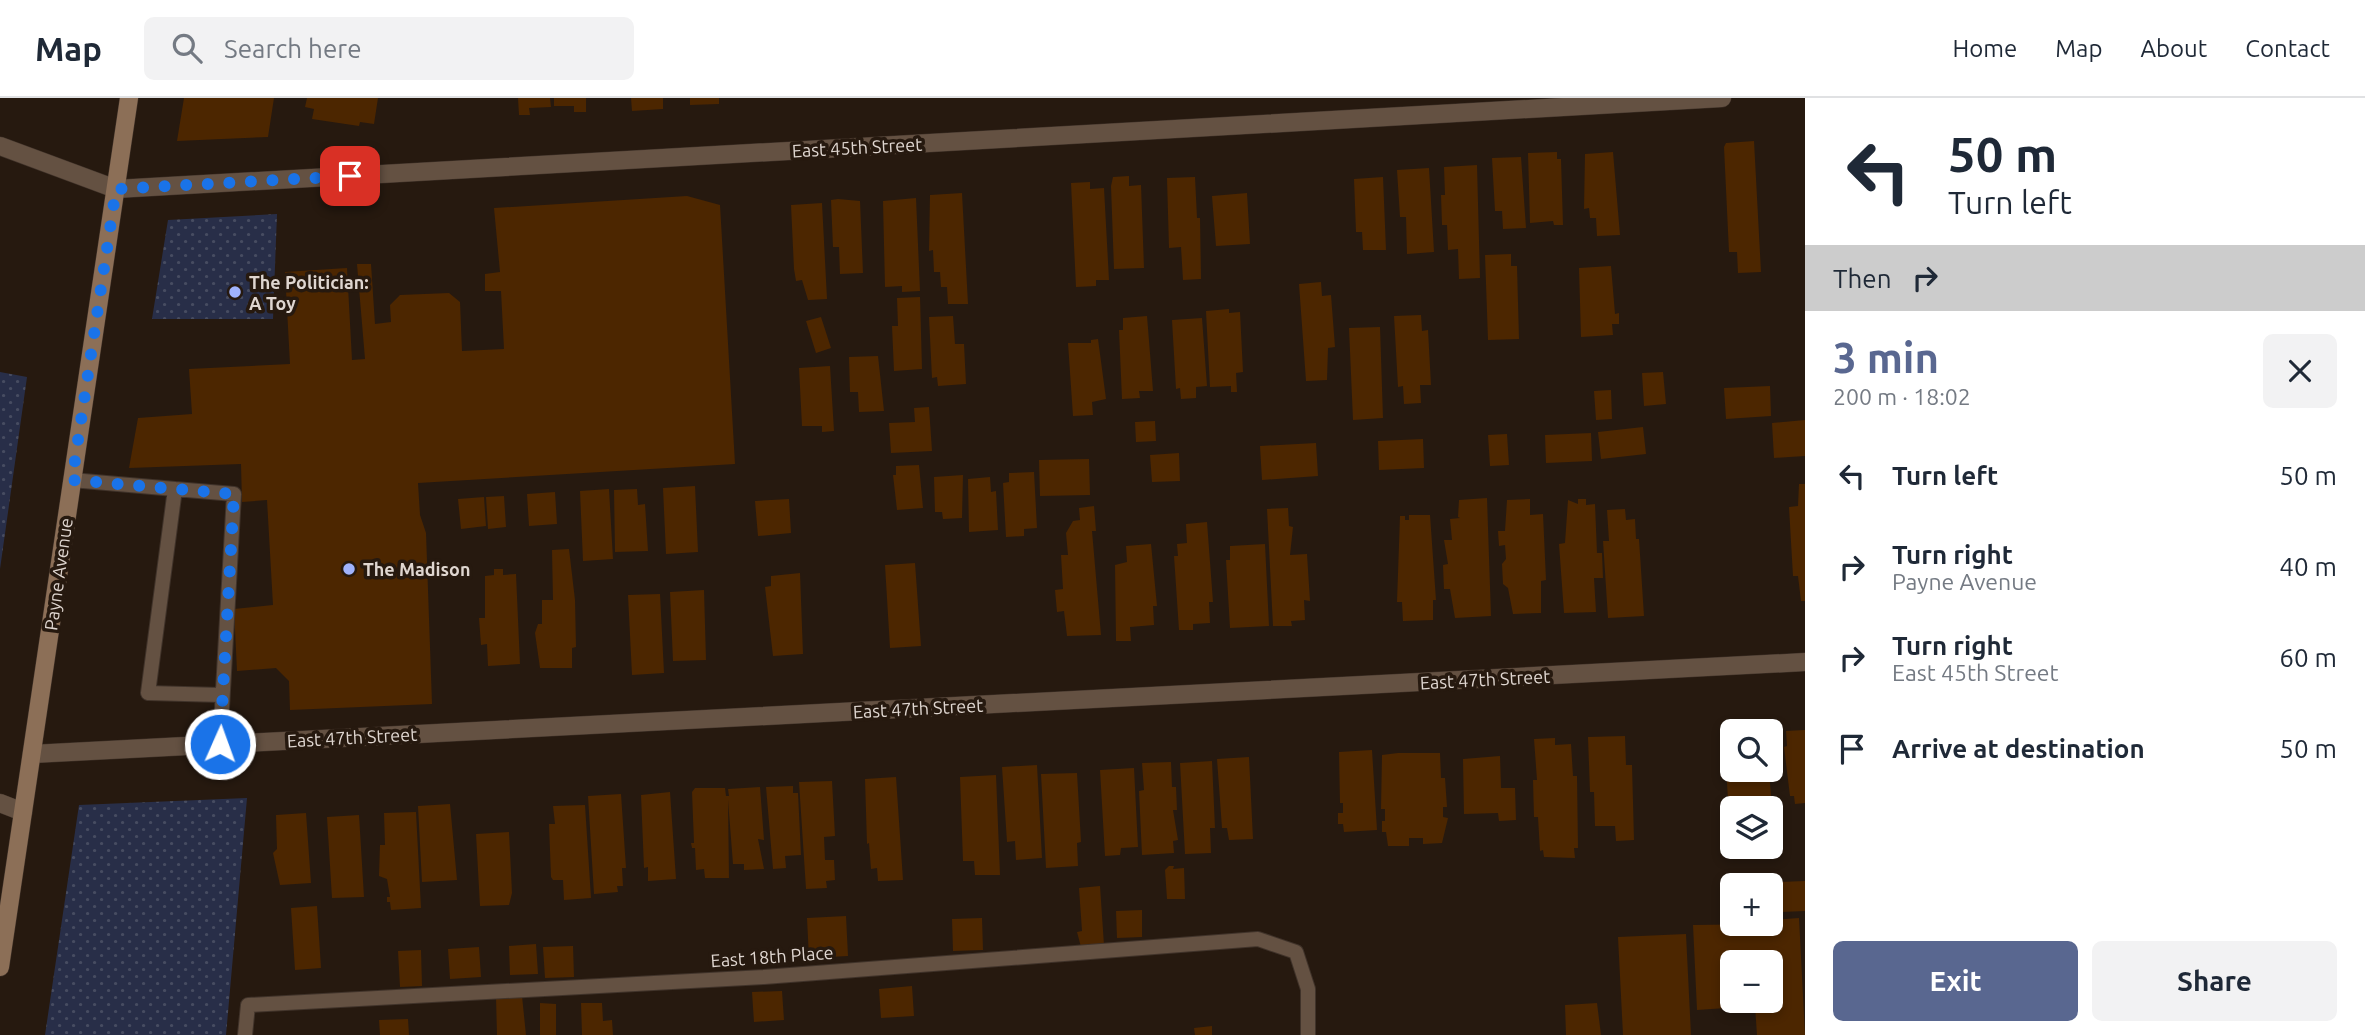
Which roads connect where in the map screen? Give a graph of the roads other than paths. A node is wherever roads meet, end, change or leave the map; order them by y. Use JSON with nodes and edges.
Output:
{"nodes":[{"id":1,"x":129,"y":98,"type":"edge"},
{"id":2,"x":1722,"y":98,"type":"edge"},
{"id":3,"x":0,"y":146,"type":"edge"},
{"id":4,"x":116,"y":189,"type":"junction"},
{"id":5,"x":72,"y":480,"type":"junction"},
{"id":6,"x":174,"y":489,"type":"junction"},
{"id":7,"x":1805,"y":662,"type":"edge"},
{"id":8,"x":221,"y":695,"type":"junction"},
{"id":9,"x":220,"y":744,"type":"junction"},
{"id":10,"x":32,"y":754,"type":"junction"},
{"id":11,"x":0,"y":803,"type":"edge"},
{"id":12,"x":23,"y":812,"type":"junction"},
{"id":13,"x":7,"y":870,"type":"edge"},
{"id":14,"x":0,"y":967,"type":"edge"},
{"id":15,"x":245,"y":1035,"type":"edge"},
{"id":16,"x":1308,"y":1035,"type":"edge"}],
"edges":[{"from":1,"to":4,"type":"street","name":"Payne Avenue"},
{"from":2,"to":4,"type":"street","name":"East 45th Street"},
{"from":3,"to":4,"type":"street","name":"East 45th Street"},
{"from":4,"to":5,"type":"street","name":"Payne Avenue"},
{"from":5,"to":6,"type":"lane"},
{"from":5,"to":10,"type":"street","name":"Payne Avenue"},
{"from":6,"to":8,"type":"lane"},
{"from":6,"to":8,"type":"lane"},
{"from":7,"to":9,"type":"street","name":"East 47th Street"},
{"from":8,"to":9,"type":"lane"},
{"from":9,"to":10,"type":"street","name":"East 47th Street"},
{"from":10,"to":12,"type":"street","name":"Payne Avenue"},
{"from":11,"to":12,"type":"street"},
{"from":12,"to":13,"type":"street","name":"Payne Avenue"},
{"from":13,"to":14,"type":"street","name":"Payne Avenue"},
{"from":15,"to":16,"type":"lane","name":"East 18th Place"}]}
